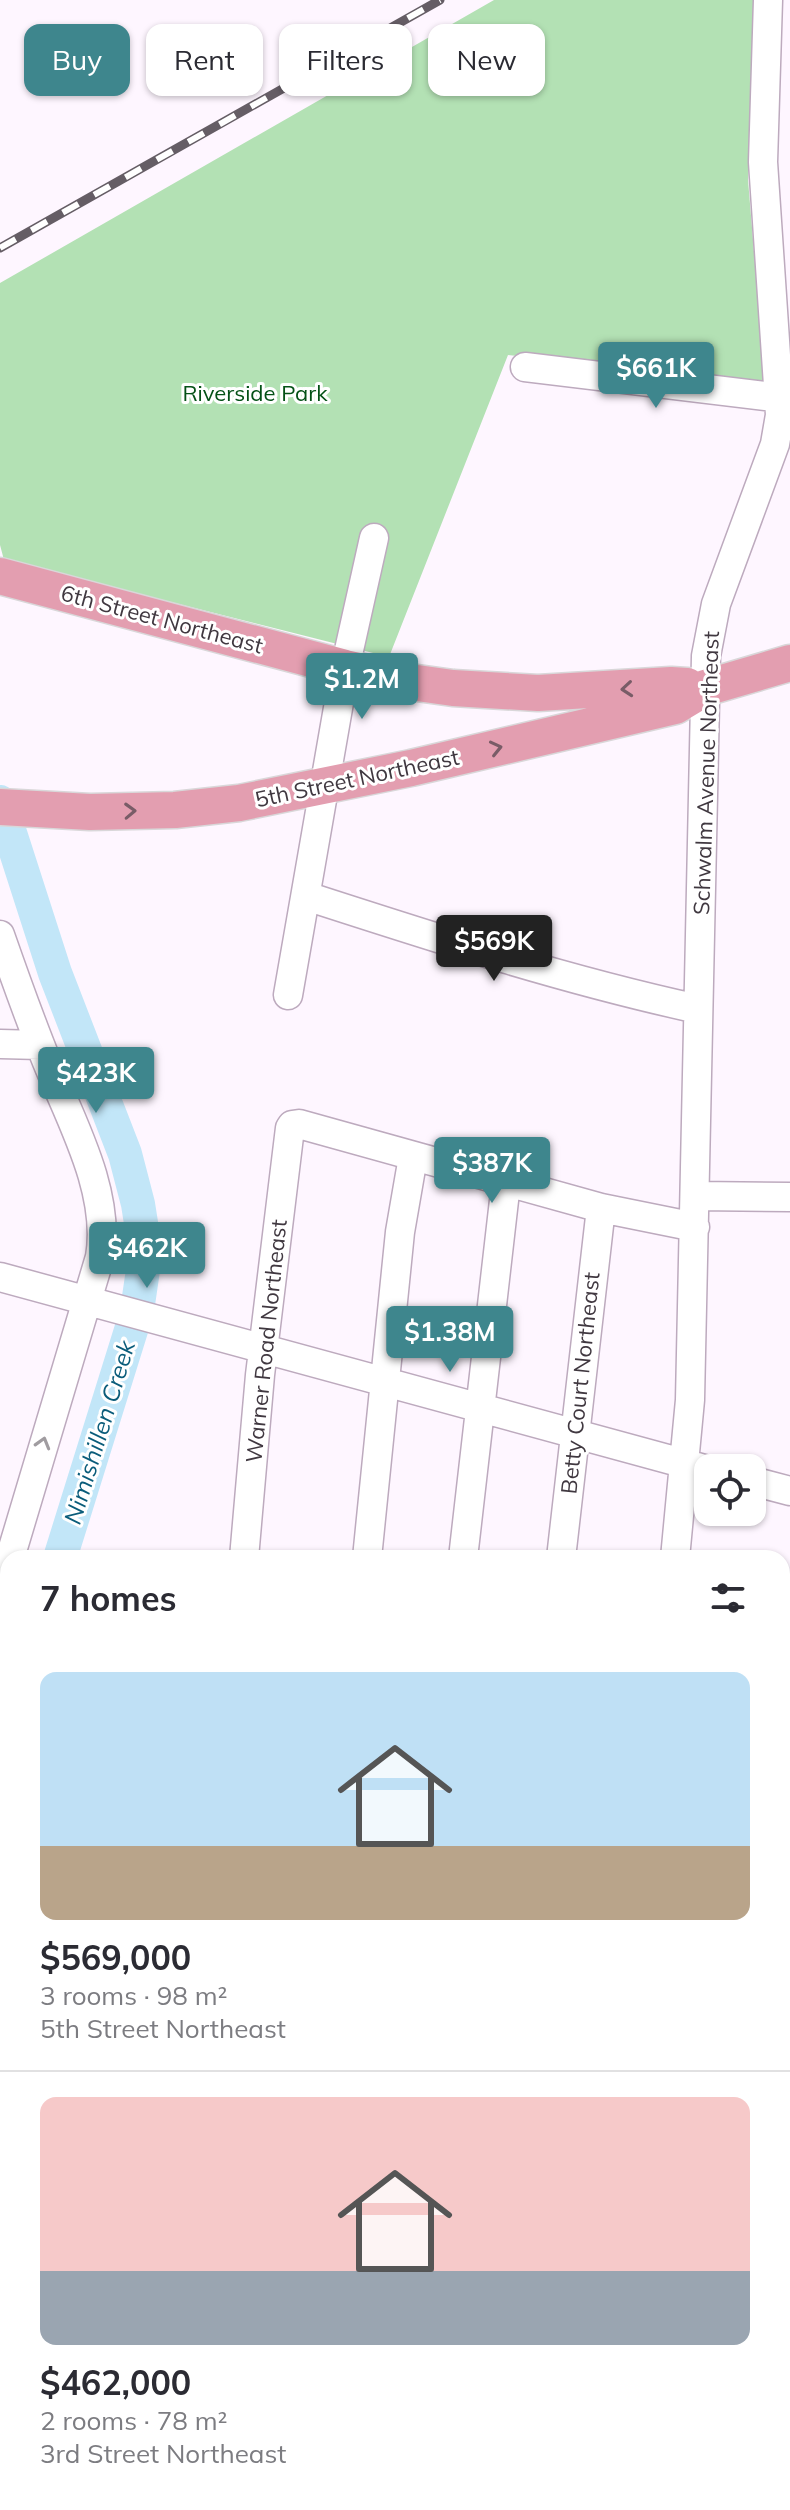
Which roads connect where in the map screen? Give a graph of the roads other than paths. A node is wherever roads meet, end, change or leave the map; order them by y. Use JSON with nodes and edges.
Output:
{"nodes":[{"id":1,"x":768,"y":0,"type":"edge"},
{"id":2,"x":525,"y":367,"type":"dead end"},
{"id":3,"x":785,"y":399,"type":"edge"},
{"id":4,"x":374,"y":538,"type":"dead end"},
{"id":5,"x":0,"y":576,"type":"edge"},
{"id":6,"x":790,"y":663,"type":"edge"},
{"id":7,"x":345,"y":668,"type":"junction"},
{"id":8,"x":705,"y":688,"type":"junction"},
{"id":9,"x":326,"y":786,"type":"junction"},
{"id":10,"x":0,"y":807,"type":"edge"},
{"id":11,"x":306,"y":896,"type":"junction"},
{"id":12,"x":0,"y":935,"type":"edge"},
{"id":13,"x":288,"y":995,"type":"dead end"},
{"id":14,"x":698,"y":1009,"type":"junction"},
{"id":15,"x":0,"y":1044,"type":"edge"},
{"id":16,"x":40,"y":1045,"type":"junction"},
{"id":17,"x":413,"y":1157,"type":"junction"},
{"id":18,"x":506,"y":1183,"type":"junction"},
{"id":19,"x":696,"y":1196,"type":"junction"},
{"id":20,"x":790,"y":1197,"type":"edge"},
{"id":21,"x":601,"y":1208,"type":"junction"},
{"id":22,"x":695,"y":1227,"type":"junction"},
{"id":23,"x":0,"y":1277,"type":"edge"},
{"id":24,"x":94,"y":1302,"type":"junction"},
{"id":25,"x":264,"y":1349,"type":"junction"},
{"id":26,"x":387,"y":1383,"type":"junction"},
{"id":27,"x":480,"y":1409,"type":"junction"},
{"id":28,"x":574,"y":1435,"type":"junction"},
{"id":29,"x":696,"y":1454,"type":"edge"},
{"id":30,"x":694,"y":1466,"type":"edge"},
{"id":31,"x":694,"y":1479,"type":"edge"},
{"id":32,"x":766,"y":1485,"type":"edge"},
{"id":33,"x":790,"y":1491,"type":"edge"},
{"id":34,"x":11,"y":1516,"type":"edge"},
{"id":35,"x":10,"y":1550,"type":"edge"},
{"id":36,"x":245,"y":1550,"type":"edge"},
{"id":37,"x":368,"y":1550,"type":"edge"},
{"id":38,"x":464,"y":1550,"type":"edge"},
{"id":39,"x":562,"y":1550,"type":"edge"},
{"id":40,"x":677,"y":1550,"type":"edge"}],
"edges":[{"from":1,"to":3,"type":"street","name":"Schwalm Avenue Northeast"},
{"from":2,"to":3,"type":"street"},
{"from":3,"to":8,"type":"street","name":"Schwalm Avenue Northeast"},
{"from":4,"to":7,"type":"street"},
{"from":5,"to":7,"type":"main road","name":"6th Street Northeast"},
{"from":6,"to":8,"type":"main road"},
{"from":8,"to":7,"type":"main road","name":"6th Street Northeast","one_way":true},
{"from":7,"to":9,"type":"street"},
{"from":9,"to":8,"type":"main road","name":"5th Street Northeast","one_way":true},
{"from":8,"to":14,"type":"street","name":"Schwalm Avenue Northeast"},
{"from":10,"to":9,"type":"main road","name":"5th Street Northeast","one_way":true},
{"from":9,"to":11,"type":"street"},
{"from":11,"to":13,"type":"street"},
{"from":11,"to":14,"type":"street"},
{"from":12,"to":16,"type":"street"},
{"from":14,"to":19,"type":"street","name":"Schwalm Avenue Northeast"},
{"from":15,"to":16,"type":"street"},
{"from":16,"to":24,"type":"street"},
{"from":17,"to":18,"type":"street"},
{"from":17,"to":25,"type":"street","name":"Warner Road Northeast"},
{"from":17,"to":26,"type":"street"},
{"from":18,"to":21,"type":"street"},
{"from":18,"to":27,"type":"street"},
{"from":19,"to":20,"type":"street"},
{"from":19,"to":22,"type":"street","name":"Schwalm Avenue Northeast"},
{"from":21,"to":22,"type":"street"},
{"from":21,"to":28,"type":"street","name":"Betty Court Northeast"},
{"from":22,"to":29,"type":"street","name":"Schwalm Avenue Northeast"},
{"from":23,"to":24,"type":"street"},
{"from":24,"to":25,"type":"street"},
{"from":34,"to":24,"type":"street","one_way":true},
{"from":25,"to":26,"type":"street"},
{"from":25,"to":36,"type":"street","name":"Warner Road Northeast"},
{"from":26,"to":27,"type":"street"},
{"from":26,"to":37,"type":"street"},
{"from":27,"to":28,"type":"street"},
{"from":27,"to":38,"type":"street"},
{"from":28,"to":30,"type":"street"},
{"from":28,"to":39,"type":"street","name":"Betty Court Northeast"},
{"from":31,"to":40,"type":"street","name":"Schwalm Avenue Northeast"},
{"from":32,"to":33,"type":"street"},
{"from":34,"to":35,"type":"street"}]}
